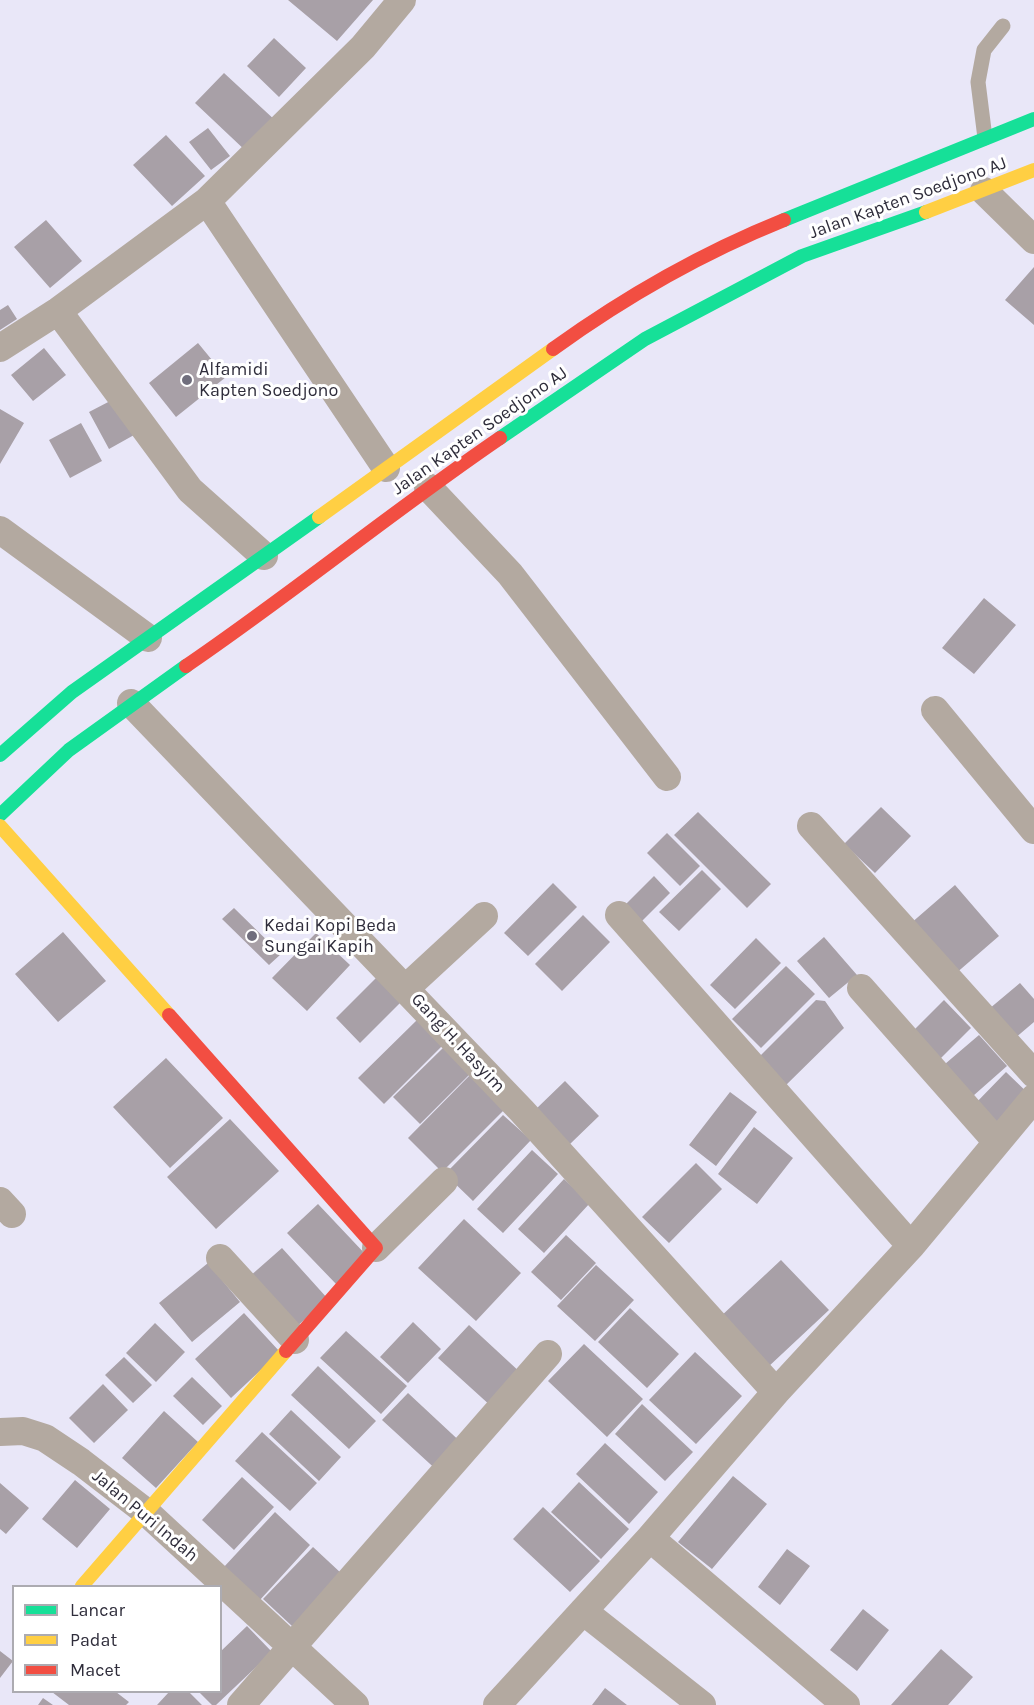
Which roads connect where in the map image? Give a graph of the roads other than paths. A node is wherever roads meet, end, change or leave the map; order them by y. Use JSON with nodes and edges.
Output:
{"nodes":[{"id":1,"x":402,"y":0,"type":"edge"},
{"id":2,"x":1003,"y":26,"type":"dead end"},
{"id":3,"x":1034,"y":118,"type":"edge"},
{"id":4,"x":985,"y":138,"type":"junction"},
{"id":5,"x":1034,"y":170,"type":"edge"},
{"id":6,"x":984,"y":191,"type":"junction"},
{"id":7,"x":207,"y":201,"type":"junction"},
{"id":8,"x":1034,"y":240,"type":"edge"},
{"id":9,"x":58,"y":311,"type":"junction"},
{"id":10,"x":0,"y":348,"type":"edge"},
{"id":11,"x":386,"y":468,"type":"junction"},
{"id":12,"x":428,"y":486,"type":"junction"},
{"id":13,"x":0,"y":530,"type":"edge"},
{"id":14,"x":264,"y":556,"type":"junction"},
{"id":15,"x":148,"y":638,"type":"junction"},
{"id":16,"x":131,"y":703,"type":"junction"},
{"id":17,"x":935,"y":710,"type":"dead end"},
{"id":18,"x":0,"y":755,"type":"edge"},
{"id":19,"x":667,"y":777,"type":"dead end"},
{"id":20,"x":0,"y":814,"type":"edge"},
{"id":21,"x":0,"y":826,"type":"edge"},
{"id":22,"x":811,"y":826,"type":"dead end"},
{"id":23,"x":1034,"y":830,"type":"edge"},
{"id":24,"x":619,"y":915,"type":"dead end"},
{"id":25,"x":484,"y":916,"type":"dead end"},
{"id":26,"x":406,"y":988,"type":"junction"},
{"id":27,"x":861,"y":988,"type":"dead end"},
{"id":28,"x":1034,"y":1074,"type":"edge"},
{"id":29,"x":1034,"y":1098,"type":"edge"},
{"id":30,"x":998,"y":1142,"type":"junction"},
{"id":31,"x":444,"y":1181,"type":"dead end"},
{"id":32,"x":911,"y":1246,"type":"junction"},
{"id":33,"x":376,"y":1248,"type":"junction"},
{"id":34,"x":220,"y":1258,"type":"dead end"},
{"id":35,"x":295,"y":1340,"type":"junction"},
{"id":36,"x":548,"y":1354,"type":"dead end"},
{"id":37,"x":776,"y":1392,"type":"junction"},
{"id":38,"x":0,"y":1432,"type":"edge"},
{"id":39,"x":146,"y":1512,"type":"junction"},
{"id":40,"x":650,"y":1538,"type":"junction"},
{"id":41,"x":84,"y":1585,"type":"edge"},
{"id":42,"x":583,"y":1611,"type":"junction"},
{"id":43,"x":291,"y":1647,"type":"junction"},
{"id":44,"x":241,"y":1705,"type":"edge"},
{"id":45,"x":355,"y":1705,"type":"edge"},
{"id":46,"x":497,"y":1705,"type":"edge"},
{"id":47,"x":702,"y":1705,"type":"edge"},
{"id":48,"x":846,"y":1705,"type":"edge"}],
"edges":[{"from":1,"to":7,"type":"street"},
{"from":2,"to":4,"type":"lane"},
{"from":3,"to":4,"type":"main road","name":"Jalan Kapten Soedjono AJ"},
{"from":4,"to":11,"type":"main road","name":"Jalan Kapten Soedjono AJ"},
{"from":5,"to":6,"type":"main road","name":"Jalan Kapten Soedjono AJ"},
{"from":6,"to":8,"type":"street"},
{"from":6,"to":12,"type":"main road","name":"Jalan Kapten Soedjono AJ"},
{"from":7,"to":9,"type":"street"},
{"from":7,"to":11,"type":"street"},
{"from":9,"to":10,"type":"street"},
{"from":9,"to":14,"type":"street"},
{"from":11,"to":14,"type":"main road","name":"Jalan Kapten Soedjono AJ"},
{"from":12,"to":16,"type":"main road","name":"Jalan Kapten Soedjono AJ"},
{"from":12,"to":19,"type":"street"},
{"from":13,"to":15,"type":"street"},
{"from":14,"to":15,"type":"main road","name":"Jalan Kapten Soedjono AJ"},
{"from":15,"to":18,"type":"main road","name":"Jalan Kapten Soedjono AJ"},
{"from":16,"to":20,"type":"main road","name":"Jalan Kapten Soedjono AJ"},
{"from":16,"to":26,"type":"street","name":"Gang H. Hasyim"},
{"from":17,"to":23,"type":"street"},
{"from":21,"to":33,"type":"main road"},
{"from":22,"to":28,"type":"street"},
{"from":24,"to":32,"type":"street"},
{"from":25,"to":26,"type":"street"},
{"from":26,"to":37,"type":"street","name":"Gang H. Hasyim"},
{"from":27,"to":30,"type":"street"},
{"from":29,"to":30,"type":"street"},
{"from":30,"to":32,"type":"street"},
{"from":31,"to":33,"type":"street"},
{"from":32,"to":37,"type":"street"},
{"from":33,"to":35,"type":"main road"},
{"from":34,"to":35,"type":"street"},
{"from":35,"to":39,"type":"main road"},
{"from":36,"to":43,"type":"street"},
{"from":37,"to":40,"type":"street"},
{"from":38,"to":39,"type":"street","name":"Jalan Puri Indah"},
{"from":39,"to":41,"type":"main road"},
{"from":39,"to":43,"type":"street","name":"Jalan Puri Indah"},
{"from":40,"to":42,"type":"street"},
{"from":40,"to":48,"type":"street"},
{"from":42,"to":46,"type":"street"},
{"from":42,"to":47,"type":"street"},
{"from":43,"to":44,"type":"street"},
{"from":43,"to":45,"type":"street","name":"Jalan Puri Indah"}]}
